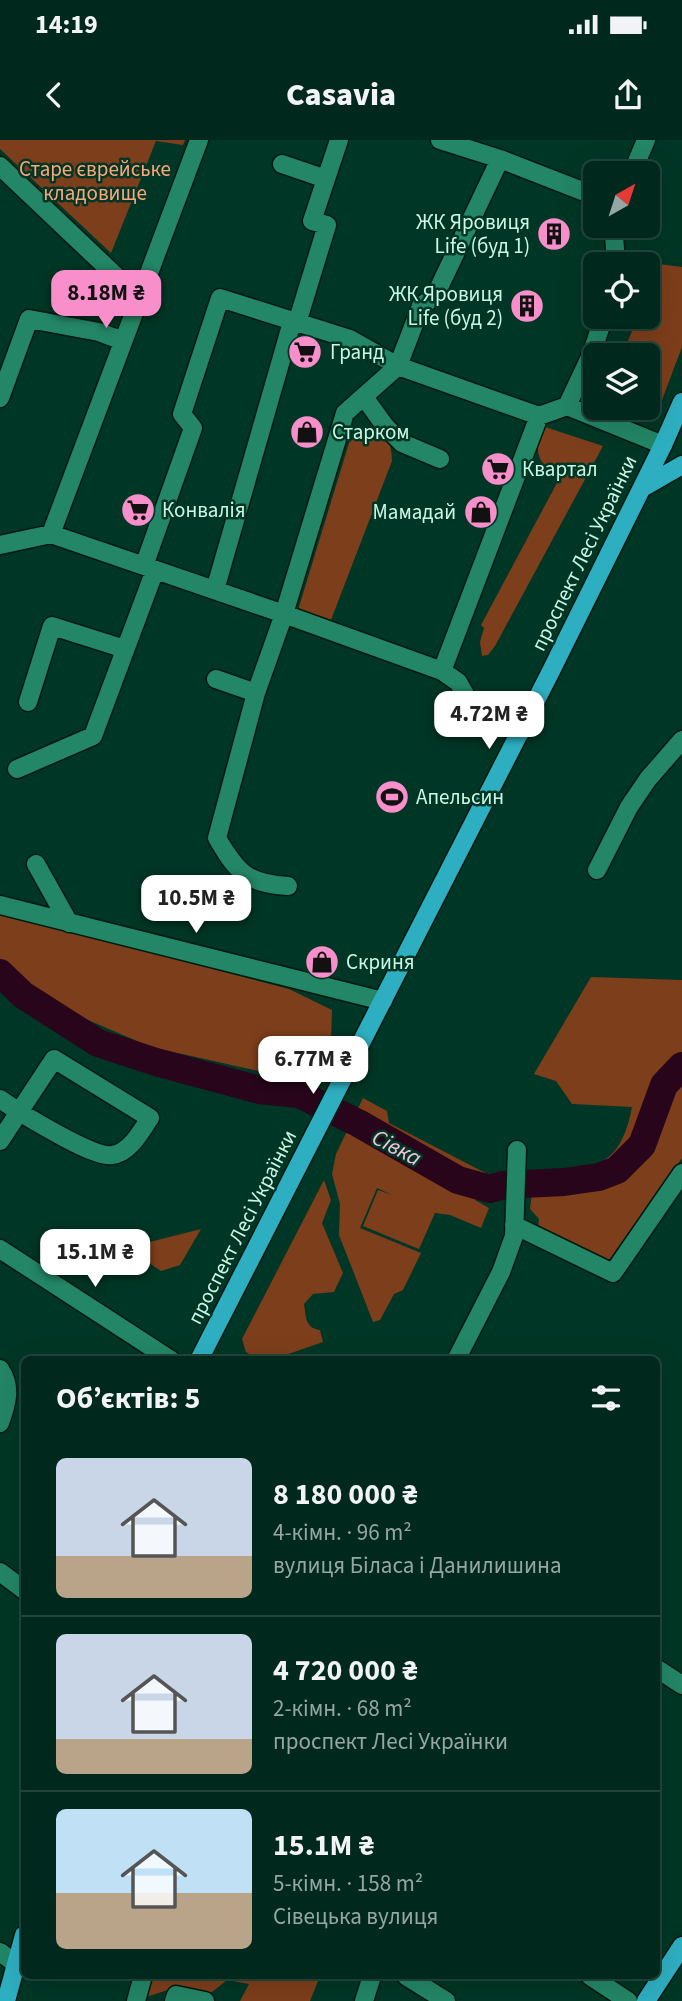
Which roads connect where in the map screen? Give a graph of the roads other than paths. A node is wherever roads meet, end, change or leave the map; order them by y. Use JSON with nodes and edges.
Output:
{"nodes":[{"id":1,"x":199,"y":140,"type":"edge"},
{"id":2,"x":338,"y":140,"type":"edge"},
{"id":3,"x":440,"y":140,"type":"edge"},
{"id":4,"x":646,"y":140,"type":"edge"},
{"id":5,"x":500,"y":159,"type":"junction"},
{"id":6,"x":637,"y":161,"type":"edge"},
{"id":7,"x":282,"y":164,"type":"dead end"},
{"id":8,"x":0,"y":166,"type":"edge"},
{"id":9,"x":326,"y":179,"type":"junction"},
{"id":10,"x":583,"y":190,"type":"edge"},
{"id":11,"x":139,"y":298,"type":"junction"},
{"id":12,"x":294,"y":322,"type":"junction"},
{"id":13,"x":599,"y":329,"type":"edge"},
{"id":14,"x":123,"y":341,"type":"junction"},
{"id":15,"x":398,"y":366,"type":"junction"},
{"id":16,"x":363,"y":397,"type":"junction"},
{"id":17,"x":0,"y":398,"type":"edge"},
{"id":18,"x":682,"y":402,"type":"edge"},
{"id":19,"x":567,"y":406,"type":"junction"},
{"id":20,"x":539,"y":416,"type":"junction"},
{"id":21,"x":682,"y":435,"type":"edge"},
{"id":22,"x":663,"y":445,"type":"junction"},
{"id":23,"x":682,"y":456,"type":"edge"},
{"id":24,"x":440,"y":459,"type":"dead end"},
{"id":25,"x":682,"y":465,"type":"edge"},
{"id":26,"x":641,"y":489,"type":"junction"},
{"id":27,"x":51,"y":534,"type":"junction"},
{"id":28,"x":0,"y":545,"type":"edge"},
{"id":29,"x":150,"y":568,"type":"junction"},
{"id":30,"x":215,"y":590,"type":"junction"},
{"id":31,"x":285,"y":614,"type":"junction"},
{"id":32,"x":125,"y":649,"type":"junction"},
{"id":33,"x":442,"y":671,"type":"junction"},
{"id":34,"x":216,"y":680,"type":"dead end"},
{"id":35,"x":257,"y":694,"type":"junction"},
{"id":36,"x":28,"y":702,"type":"dead end"},
{"id":37,"x":520,"y":733,"type":"junction"},
{"id":38,"x":682,"y":740,"type":"edge"},
{"id":39,"x":17,"y":769,"type":"dead end"},
{"id":40,"x":36,"y":864,"type":"dead end"},
{"id":41,"x":597,"y":870,"type":"dead end"},
{"id":42,"x":288,"y":886,"type":"dead end"},
{"id":43,"x":0,"y":905,"type":"edge"},
{"id":44,"x":69,"y":923,"type":"junction"},
{"id":45,"x":383,"y":1002,"type":"junction"},
{"id":46,"x":0,"y":1099,"type":"edge"},
{"id":47,"x":19,"y":1112,"type":"junction"},
{"id":48,"x":0,"y":1141,"type":"edge"},
{"id":49,"x":517,"y":1150,"type":"dead end"},
{"id":50,"x":682,"y":1173,"type":"edge"},
{"id":51,"x":514,"y":1225,"type":"junction"},
{"id":52,"x":0,"y":1249,"type":"edge"},
{"id":53,"x":165,"y":1356,"type":"edge"},
{"id":54,"x":201,"y":1356,"type":"edge"},
{"id":55,"x":458,"y":1356,"type":"edge"},
{"id":56,"x":0,"y":1369,"type":"edge"},
{"id":57,"x":0,"y":1423,"type":"edge"},
{"id":58,"x":0,"y":1572,"type":"edge"},
{"id":59,"x":21,"y":1588,"type":"edge"},
{"id":60,"x":660,"y":1671,"type":"edge"},
{"id":61,"x":682,"y":1685,"type":"edge"},
{"id":62,"x":21,"y":1946,"type":"edge"},
{"id":63,"x":682,"y":1946,"type":"edge"},
{"id":64,"x":0,"y":1952,"type":"edge"},
{"id":65,"x":16,"y":1964,"type":"junction"},
{"id":66,"x":142,"y":1979,"type":"edge"},
{"id":67,"x":371,"y":1979,"type":"edge"},
{"id":68,"x":411,"y":1979,"type":"edge"},
{"id":69,"x":595,"y":1979,"type":"edge"},
{"id":70,"x":6,"y":2001,"type":"edge"},
{"id":71,"x":136,"y":2001,"type":"edge"},
{"id":72,"x":174,"y":2001,"type":"edge"},
{"id":73,"x":205,"y":2001,"type":"edge"},
{"id":74,"x":364,"y":2001,"type":"edge"},
{"id":75,"x":446,"y":2001,"type":"edge"},
{"id":76,"x":628,"y":2001,"type":"edge"},
{"id":77,"x":646,"y":2001,"type":"edge"}],
"edges":[{"from":1,"to":11,"type":"street"},
{"from":2,"to":9,"type":"street"},
{"from":3,"to":5,"type":"street"},
{"from":4,"to":6,"type":"street"},
{"from":5,"to":10,"type":"street"},
{"from":5,"to":15,"type":"street"},
{"from":7,"to":9,"type":"street"},
{"from":8,"to":11,"type":"street"},
{"from":9,"to":12,"type":"street"},
{"from":11,"to":14,"type":"street"},
{"from":12,"to":15,"type":"street"},
{"from":12,"to":29,"type":"street"},
{"from":12,"to":30,"type":"street"},
{"from":13,"to":19,"type":"street"},
{"from":14,"to":17,"type":"street"},
{"from":14,"to":27,"type":"street"},
{"from":15,"to":16,"type":"street"},
{"from":15,"to":20,"type":"street"},
{"from":16,"to":24,"type":"street"},
{"from":16,"to":31,"type":"street"},
{"from":18,"to":22,"type":"main road","name":"проспект Лесі Українки"},
{"from":19,"to":20,"type":"street"},
{"from":19,"to":22,"type":"street"},
{"from":20,"to":33,"type":"street"},
{"from":21,"to":22,"type":"main road"},
{"from":22,"to":23,"type":"main road"},
{"from":22,"to":26,"type":"main road","name":"проспект Лесі Українки"},
{"from":25,"to":26,"type":"main road"},
{"from":26,"to":37,"type":"main road","name":"проспект Лесі Українки"},
{"from":27,"to":28,"type":"street"},
{"from":27,"to":29,"type":"street"},
{"from":29,"to":30,"type":"street"},
{"from":29,"to":32,"type":"street"},
{"from":30,"to":31,"type":"street"},
{"from":31,"to":33,"type":"street"},
{"from":31,"to":35,"type":"street"},
{"from":32,"to":36,"type":"street"},
{"from":32,"to":39,"type":"street"},
{"from":33,"to":37,"type":"street"},
{"from":34,"to":35,"type":"street"},
{"from":35,"to":42,"type":"street"},
{"from":37,"to":45,"type":"main road","name":"проспект Лесі Українки"},
{"from":38,"to":41,"type":"street"},
{"from":40,"to":44,"type":"street"},
{"from":43,"to":44,"type":"street"},
{"from":44,"to":45,"type":"street"},
{"from":45,"to":54,"type":"main road","name":"проспект Лесі Українки"},
{"from":46,"to":47,"type":"street"},
{"from":47,"to":47,"type":"street"},
{"from":47,"to":48,"type":"street"},
{"from":49,"to":51,"type":"street"},
{"from":50,"to":51,"type":"street"},
{"from":51,"to":55,"type":"street"},
{"from":52,"to":53,"type":"street"},
{"from":56,"to":57,"type":"street"},
{"from":58,"to":59,"type":"street"},
{"from":60,"to":61,"type":"street"},
{"from":62,"to":65,"type":"main road"},
{"from":63,"to":77,"type":"main road"},
{"from":64,"to":65,"type":"street"},
{"from":65,"to":70,"type":"main road"},
{"from":66,"to":71,"type":"street"},
{"from":67,"to":74,"type":"street"},
{"from":68,"to":75,"type":"street"},
{"from":69,"to":76,"type":"street"},
{"from":72,"to":73,"type":"street"}]}
